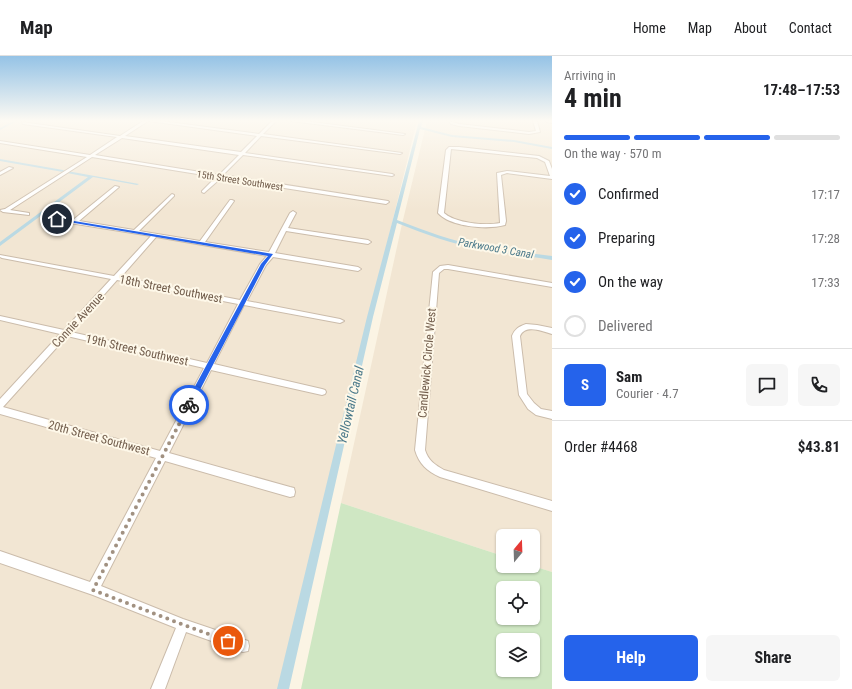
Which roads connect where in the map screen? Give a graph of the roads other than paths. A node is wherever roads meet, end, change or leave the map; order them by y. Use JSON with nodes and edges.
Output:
{"nodes":[{"id":1,"x":54,"y":151,"type":"edge"},
{"id":2,"x":98,"y":151,"type":"edge"},
{"id":3,"x":217,"y":151,"type":"edge"},
{"id":4,"x":245,"y":151,"type":"edge"},
{"id":5,"x":381,"y":151,"type":"edge"},
{"id":6,"x":448,"y":151,"type":"edge"},
{"id":7,"x":480,"y":151,"type":"edge"},
{"id":8,"x":400,"y":153,"type":"dead end"},
{"id":9,"x":242,"y":154,"type":"junction"},
{"id":10,"x":89,"y":156,"type":"junction"},
{"id":11,"x":11,"y":168,"type":"dead end"},
{"id":12,"x":0,"y":174,"type":"edge"},
{"id":13,"x":392,"y":175,"type":"dead end"},
{"id":14,"x":220,"y":176,"type":"junction"},
{"id":15,"x":552,"y":177,"type":"edge"},
{"id":16,"x":116,"y":187,"type":"dead end"},
{"id":17,"x":204,"y":192,"type":"dead end"},
{"id":18,"x":172,"y":195,"type":"dead end"},
{"id":19,"x":232,"y":201,"type":"dead end"},
{"id":20,"x":386,"y":202,"type":"dead end"},
{"id":21,"x":3,"y":210,"type":"edge"},
{"id":22,"x":293,"y":213,"type":"dead end"},
{"id":23,"x":27,"y":214,"type":"dead end"},
{"id":24,"x":50,"y":218,"type":"dead end"},
{"id":25,"x":74,"y":222,"type":"junction"},
{"id":26,"x":284,"y":229,"type":"junction"},
{"id":27,"x":135,"y":232,"type":"junction"},
{"id":28,"x":155,"y":235,"type":"junction"},
{"id":29,"x":368,"y":242,"type":"dead end"},
{"id":30,"x":201,"y":243,"type":"junction"},
{"id":31,"x":271,"y":255,"type":"junction"},
{"id":32,"x":2,"y":256,"type":"dead end"},
{"id":33,"x":358,"y":269,"type":"dead end"},
{"id":34,"x":116,"y":278,"type":"junction"},
{"id":35,"x":552,"y":285,"type":"edge"},
{"id":36,"x":242,"y":303,"type":"junction"},
{"id":37,"x":0,"y":318,"type":"edge"},
{"id":38,"x":340,"y":321,"type":"dead end"},
{"id":39,"x":552,"y":331,"type":"edge"},
{"id":40,"x":66,"y":334,"type":"junction"},
{"id":41,"x":209,"y":366,"type":"junction"},
{"id":42,"x":322,"y":392,"type":"dead end"},
{"id":43,"x":0,"y":405,"type":"edge"},
{"id":44,"x":0,"y":410,"type":"edge"},
{"id":45,"x":552,"y":415,"type":"edge"},
{"id":46,"x":162,"y":456,"type":"junction"},
{"id":47,"x":290,"y":492,"type":"dead end"},
{"id":48,"x":552,"y":506,"type":"edge"},
{"id":49,"x":0,"y":557,"type":"edge"},
{"id":50,"x":93,"y":590,"type":"junction"},
{"id":51,"x":184,"y":625,"type":"junction"},
{"id":52,"x":243,"y":646,"type":"dead end"},
{"id":53,"x":158,"y":689,"type":"edge"}],
"edges":[{"from":1,"to":10,"type":"street","name":"15th Street Southwest"},
{"from":2,"to":10,"type":"street"},
{"from":3,"to":9,"type":"street"},
{"from":4,"to":9,"type":"street"},
{"from":5,"to":8,"type":"street"},
{"from":6,"to":15,"type":"street"},
{"from":7,"to":15,"type":"street"},
{"from":9,"to":13,"type":"street"},
{"from":9,"to":14,"type":"street"},
{"from":10,"to":14,"type":"street","name":"15th Street Southwest"},
{"from":10,"to":21,"type":"street"},
{"from":11,"to":12,"type":"street"},
{"from":14,"to":17,"type":"street"},
{"from":14,"to":20,"type":"street","name":"15th Street Southwest"},
{"from":16,"to":25,"type":"street"},
{"from":18,"to":27,"type":"street"},
{"from":19,"to":30,"type":"street"},
{"from":21,"to":23,"type":"street"},
{"from":22,"to":26,"type":"street"},
{"from":24,"to":25,"type":"street"},
{"from":25,"to":27,"type":"street"},
{"from":26,"to":29,"type":"street"},
{"from":26,"to":31,"type":"street"},
{"from":27,"to":28,"type":"street"},
{"from":28,"to":30,"type":"street"},
{"from":28,"to":34,"type":"street","name":"Connie Avenue"},
{"from":30,"to":31,"type":"street"},
{"from":31,"to":33,"type":"street"},
{"from":31,"to":36,"type":"street"},
{"from":32,"to":34,"type":"street","name":"18th Street Southwest"},
{"from":34,"to":36,"type":"street","name":"18th Street Southwest"},
{"from":34,"to":40,"type":"street","name":"Connie Avenue"},
{"from":35,"to":48,"type":"street","name":"Candlewick Circle West"},
{"from":36,"to":38,"type":"street","name":"18th Street Southwest"},
{"from":36,"to":41,"type":"street"},
{"from":37,"to":40,"type":"street","name":"19th Street Southwest"},
{"from":39,"to":45,"type":"street"},
{"from":40,"to":41,"type":"street","name":"19th Street Southwest"},
{"from":40,"to":43,"type":"street","name":"Connie Avenue"},
{"from":41,"to":42,"type":"street","name":"19th Street Southwest"},
{"from":41,"to":46,"type":"street"},
{"from":44,"to":46,"type":"street","name":"20th Street Southwest"},
{"from":46,"to":47,"type":"street","name":"20th Street Southwest"},
{"from":46,"to":50,"type":"street"},
{"from":49,"to":50,"type":"street"},
{"from":50,"to":51,"type":"street"},
{"from":51,"to":52,"type":"street"},
{"from":51,"to":53,"type":"street"}]}
